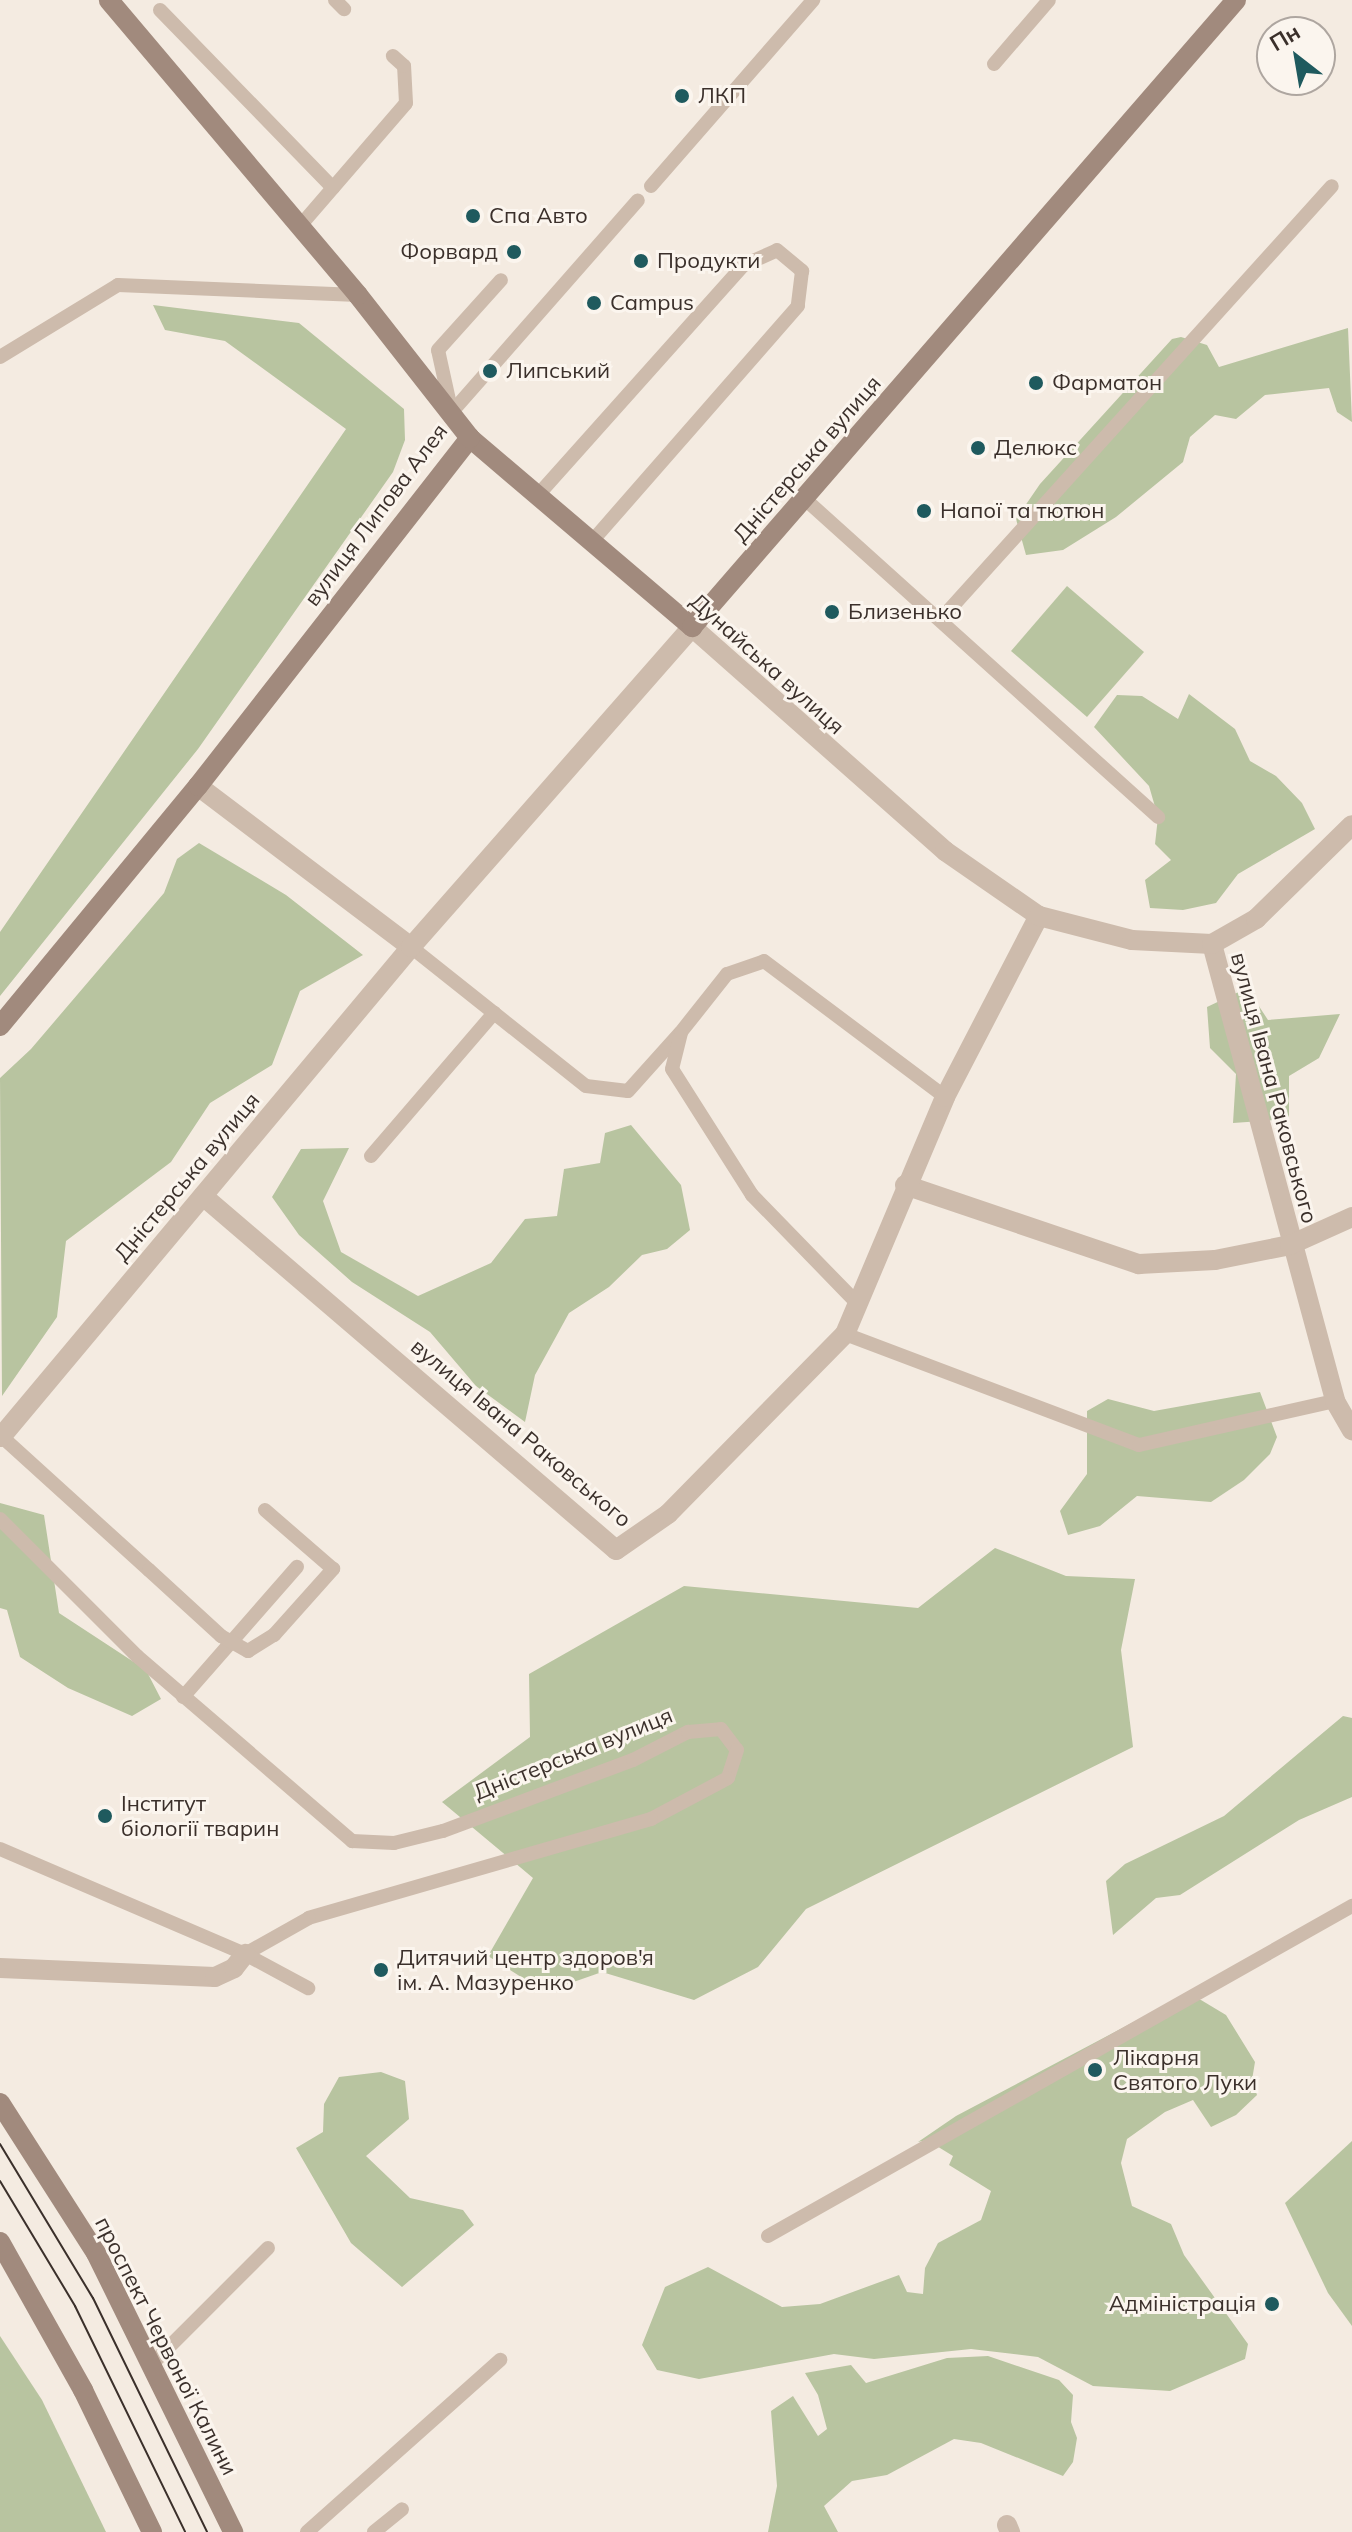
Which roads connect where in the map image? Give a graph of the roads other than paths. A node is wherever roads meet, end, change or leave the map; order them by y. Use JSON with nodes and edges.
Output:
{"nodes":[{"id":1,"x":109,"y":0,"type":"edge"},
{"id":2,"x":813,"y":0,"type":"edge"},
{"id":3,"x":1049,"y":0,"type":"edge"},
{"id":4,"x":1236,"y":0,"type":"edge"},
{"id":5,"x":160,"y":10,"type":"dead end"},
{"id":6,"x":393,"y":56,"type":"dead end"},
{"id":7,"x":994,"y":64,"type":"dead end"},
{"id":8,"x":651,"y":186,"type":"dead end"},
{"id":9,"x":1332,"y":186,"type":"dead end"},
{"id":10,"x":333,"y":188,"type":"junction"},
{"id":11,"x":638,"y":200,"type":"dead end"},
{"id":12,"x":300,"y":226,"type":"junction"},
{"id":13,"x":501,"y":280,"type":"dead end"},
{"id":14,"x":358,"y":295,"type":"junction"},
{"id":15,"x":0,"y":357,"type":"edge"},
{"id":16,"x":451,"y":413,"type":"junction"},
{"id":17,"x":470,"y":438,"type":"junction"},
{"id":18,"x":538,"y":495,"type":"junction"},
{"id":19,"x":806,"y":500,"type":"junction"},
{"id":20,"x":592,"y":541,"type":"junction"},
{"id":21,"x":941,"y":619,"type":"junction"},
{"id":22,"x":692,"y":627,"type":"junction"},
{"id":23,"x":198,"y":786,"type":"junction"},
{"id":24,"x":1158,"y":817,"type":"dead end"},
{"id":25,"x":1352,"y":825,"type":"edge"},
{"id":26,"x":1039,"y":916,"type":"junction"},
{"id":27,"x":1212,"y":944,"type":"junction"},
{"id":28,"x":411,"y":947,"type":"junction"},
{"id":29,"x":494,"y":1013,"type":"junction"},
{"id":30,"x":0,"y":1026,"type":"edge"},
{"id":31,"x":681,"y":1032,"type":"junction"},
{"id":32,"x":945,"y":1097,"type":"junction"},
{"id":33,"x":371,"y":1156,"type":"dead end"},
{"id":34,"x":905,"y":1185,"type":"junction"},
{"id":35,"x":203,"y":1196,"type":"junction"},
{"id":36,"x":1352,"y":1217,"type":"edge"},
{"id":37,"x":1290,"y":1245,"type":"junction"},
{"id":38,"x":857,"y":1303,"type":"junction"},
{"id":39,"x":845,"y":1334,"type":"junction"},
{"id":40,"x":1335,"y":1401,"type":"junction"},
{"id":41,"x":1352,"y":1431,"type":"edge"},
{"id":42,"x":1,"y":1436,"type":"edge"},
{"id":43,"x":265,"y":1510,"type":"dead end"},
{"id":44,"x":0,"y":1519,"type":"edge"},
{"id":45,"x":297,"y":1567,"type":"dead end"},
{"id":46,"x":183,"y":1697,"type":"junction"},
{"id":47,"x":0,"y":1849,"type":"edge"},
{"id":48,"x":1352,"y":1906,"type":"edge"},
{"id":49,"x":245,"y":1954,"type":"junction"},
{"id":50,"x":0,"y":1968,"type":"edge"},
{"id":51,"x":308,"y":1988,"type":"dead end"},
{"id":52,"x":0,"y":2103,"type":"edge"},
{"id":53,"x":768,"y":2236,"type":"dead end"},
{"id":54,"x":0,"y":2242,"type":"edge"},
{"id":55,"x":268,"y":2248,"type":"dead end"},
{"id":56,"x":500,"y":2360,"type":"dead end"},
{"id":57,"x":152,"y":2364,"type":"junction"},
{"id":58,"x":402,"y":2509,"type":"dead end"},
{"id":59,"x":152,"y":2532,"type":"edge"},
{"id":60,"x":233,"y":2532,"type":"edge"},
{"id":61,"x":307,"y":2532,"type":"edge"},
{"id":62,"x":374,"y":2532,"type":"edge"}],
"edges":[{"from":1,"to":12,"type":"street","name":"вулиця Липова Алея"},
{"from":2,"to":8,"type":"lane"},
{"from":3,"to":7,"type":"lane"},
{"from":4,"to":19,"type":"street","name":"Дністерська вулиця"},
{"from":5,"to":10,"type":"lane"},
{"from":6,"to":10,"type":"lane"},
{"from":9,"to":21,"type":"lane"},
{"from":10,"to":12,"type":"lane"},
{"from":11,"to":16,"type":"lane"},
{"from":12,"to":14,"type":"street","name":"вулиця Липова Алея"},
{"from":13,"to":16,"type":"lane"},
{"from":14,"to":15,"type":"lane"},
{"from":14,"to":16,"type":"street","name":"вулиця Липова Алея"},
{"from":16,"to":17,"type":"street","name":"вулиця Липова Алея"},
{"from":17,"to":18,"type":"street","name":"Дунайська вулиця"},
{"from":17,"to":23,"type":"street","name":"вулиця Липова Алея"},
{"from":18,"to":20,"type":"street","name":"Дунайська вулиця"},
{"from":18,"to":20,"type":"lane"},
{"from":19,"to":21,"type":"lane"},
{"from":19,"to":22,"type":"street","name":"Дністерська вулиця"},
{"from":20,"to":22,"type":"street","name":"Дунайська вулиця"},
{"from":21,"to":24,"type":"lane"},
{"from":22,"to":26,"type":"street","name":"Дунайська вулиця"},
{"from":22,"to":28,"type":"street","name":"Дністерська вулиця"},
{"from":23,"to":28,"type":"street"},
{"from":23,"to":30,"type":"street","name":"вулиця Липова Алея"},
{"from":25,"to":27,"type":"street"},
{"from":26,"to":27,"type":"street","name":"Дунайська вулиця"},
{"from":26,"to":32,"type":"street"},
{"from":27,"to":37,"type":"street","name":"вулиця Івана Раковського"},
{"from":28,"to":29,"type":"lane"},
{"from":28,"to":35,"type":"street","name":"Дністерська вулиця"},
{"from":29,"to":31,"type":"lane"},
{"from":29,"to":33,"type":"lane"},
{"from":31,"to":32,"type":"lane"},
{"from":31,"to":38,"type":"lane"},
{"from":32,"to":34,"type":"street"},
{"from":34,"to":37,"type":"street","name":"вулиця Івана Раковського"},
{"from":34,"to":38,"type":"street","name":"вулиця Івана Раковського"},
{"from":35,"to":39,"type":"street","name":"вулиця Івана Раковського"},
{"from":35,"to":42,"type":"street","name":"Дністерська вулиця"},
{"from":36,"to":37,"type":"street","name":"вулиця Івана Раковського"},
{"from":37,"to":40,"type":"street","name":"вулиця Івана Раковського"},
{"from":38,"to":39,"type":"street","name":"вулиця Івана Раковського"},
{"from":39,"to":40,"type":"lane"},
{"from":40,"to":41,"type":"street","name":"вулиця Івана Раковського"},
{"from":42,"to":43,"type":"lane","bridge":true},
{"from":44,"to":46,"type":"lane","name":"Дністерська вулиця"},
{"from":45,"to":46,"type":"lane"},
{"from":46,"to":49,"type":"lane","name":"Дністерська вулиця"},
{"from":47,"to":49,"type":"lane"},
{"from":48,"to":53,"type":"lane"},
{"from":49,"to":50,"type":"street"},
{"from":49,"to":51,"type":"lane"},
{"from":52,"to":57,"type":"street","name":"проспект Червоної Калини"},
{"from":54,"to":59,"type":"street"},
{"from":55,"to":57,"type":"lane"},
{"from":56,"to":61,"type":"lane"},
{"from":57,"to":60,"type":"street","name":"проспект Червоної Калини"},
{"from":58,"to":62,"type":"lane"}]}
